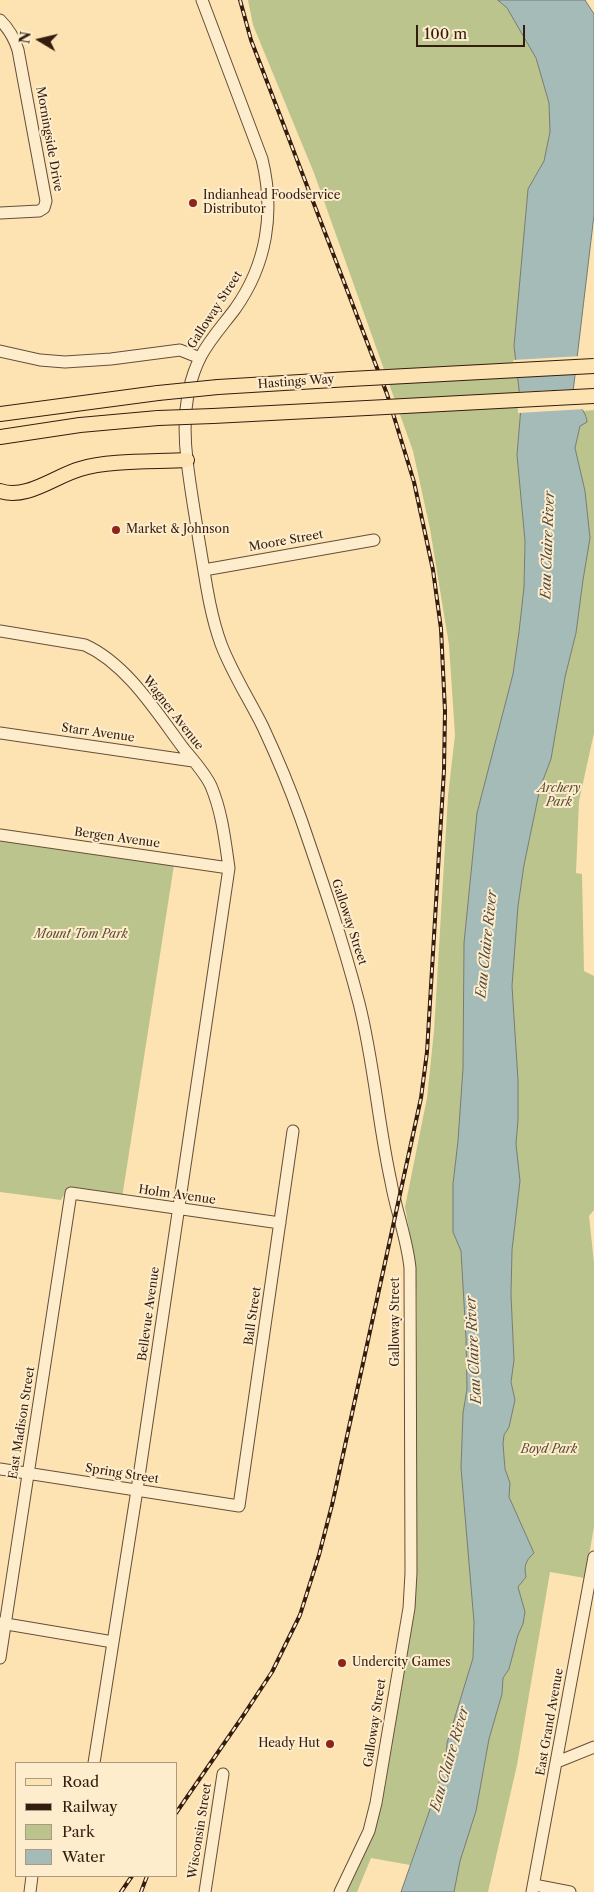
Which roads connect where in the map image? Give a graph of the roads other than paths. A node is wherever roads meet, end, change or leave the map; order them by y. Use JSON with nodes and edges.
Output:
{"nodes":[{"id":1,"x":202,"y":0,"type":"edge"},
{"id":2,"x":0,"y":20,"type":"edge"},
{"id":3,"x":0,"y":213,"type":"edge"},
{"id":4,"x":0,"y":351,"type":"edge"},
{"id":5,"x":200,"y":358,"type":"junction"},
{"id":6,"x":594,"y":366,"type":"edge"},
{"id":7,"x":594,"y":396,"type":"edge"},
{"id":8,"x":0,"y":414,"type":"edge"},
{"id":9,"x":16,"y":435,"type":"junction"},
{"id":10,"x":0,"y":437,"type":"edge"},
{"id":11,"x":0,"y":446,"type":"edge"},
{"id":12,"x":187,"y":460,"type":"junction"},
{"id":13,"x":0,"y":491,"type":"edge"},
{"id":14,"x":374,"y":540,"type":"dead end"},
{"id":15,"x":204,"y":570,"type":"junction"},
{"id":16,"x":0,"y":632,"type":"edge"},
{"id":17,"x":0,"y":733,"type":"edge"},
{"id":18,"x":193,"y":761,"type":"junction"},
{"id":19,"x":0,"y":835,"type":"edge"},
{"id":20,"x":229,"y":868,"type":"junction"},
{"id":21,"x":293,"y":1130,"type":"dead end"},
{"id":22,"x":71,"y":1193,"type":"joint"},
{"id":23,"x":178,"y":1209,"type":"junction"},
{"id":24,"x":280,"y":1223,"type":"junction"},
{"id":25,"x":0,"y":1470,"type":"edge"},
{"id":26,"x":28,"y":1474,"type":"junction"},
{"id":27,"x":137,"y":1490,"type":"junction"},
{"id":28,"x":239,"y":1506,"type":"joint"},
{"id":29,"x":594,"y":1557,"type":"edge"},
{"id":30,"x":3,"y":1624,"type":"edge"},
{"id":31,"x":113,"y":1642,"type":"junction"},
{"id":32,"x":0,"y":1658,"type":"edge"},
{"id":33,"x":594,"y":1747,"type":"edge"},
{"id":34,"x":94,"y":1762,"type":"edge"},
{"id":35,"x":557,"y":1762,"type":"junction"},
{"id":36,"x":223,"y":1774,"type":"dead end"},
{"id":37,"x":32,"y":1877,"type":"edge"},
{"id":38,"x":533,"y":1888,"type":"edge"},
{"id":39,"x":30,"y":1892,"type":"edge"},
{"id":40,"x":205,"y":1892,"type":"edge"},
{"id":41,"x":340,"y":1892,"type":"edge"},
{"id":42,"x":570,"y":1892,"type":"edge"}],
"edges":[{"from":1,"to":5,"type":"street","name":"Galloway Street"},
{"from":2,"to":3,"type":"street","name":"Morningside Drive"},
{"from":4,"to":5,"type":"street"},
{"from":5,"to":12,"type":"street","name":"Galloway Street"},
{"from":6,"to":8,"type":"main road","name":"Hastings Way","bridge":true},
{"from":7,"to":9,"type":"main road","bridge":true},
{"from":9,"to":10,"type":"main road"},
{"from":9,"to":11,"type":"main road"},
{"from":12,"to":13,"type":"main road"},
{"from":12,"to":15,"type":"street","name":"Galloway Street"},
{"from":14,"to":15,"type":"street","name":"Moore Street"},
{"from":15,"to":41,"type":"street","name":"Galloway Street"},
{"from":16,"to":18,"type":"street","name":"Wagner Avenue"},
{"from":17,"to":18,"type":"street","name":"Starr Avenue"},
{"from":18,"to":20,"type":"street","name":"Wagner Avenue"},
{"from":19,"to":20,"type":"street","name":"Bergen Avenue"},
{"from":20,"to":23,"type":"street","name":"Bellevue Avenue"},
{"from":21,"to":24,"type":"street","name":"Ball Street"},
{"from":22,"to":23,"type":"street","name":"Holm Avenue"},
{"from":22,"to":26,"type":"street","name":"East Madison Street"},
{"from":23,"to":24,"type":"street","name":"Holm Avenue"},
{"from":23,"to":27,"type":"street","name":"Bellevue Avenue"},
{"from":24,"to":28,"type":"street","name":"Ball Street"},
{"from":25,"to":26,"type":"street","name":"Spring Street"},
{"from":26,"to":27,"type":"street","name":"Spring Street"},
{"from":26,"to":30,"type":"street","name":"East Madison Street"},
{"from":27,"to":28,"type":"street","name":"Spring Street"},
{"from":27,"to":31,"type":"street","name":"Bellevue Avenue"},
{"from":29,"to":35,"type":"street","name":"East Grand Avenue"},
{"from":30,"to":31,"type":"street"},
{"from":30,"to":32,"type":"street","name":"East Madison Street"},
{"from":31,"to":34,"type":"street","name":"Bellevue Avenue"},
{"from":33,"to":35,"type":"street"},
{"from":35,"to":38,"type":"street","name":"East Grand Avenue"},
{"from":36,"to":40,"type":"street","name":"Wisconsin Street"},
{"from":37,"to":39,"type":"street"},
{"from":38,"to":42,"type":"street"}]}
